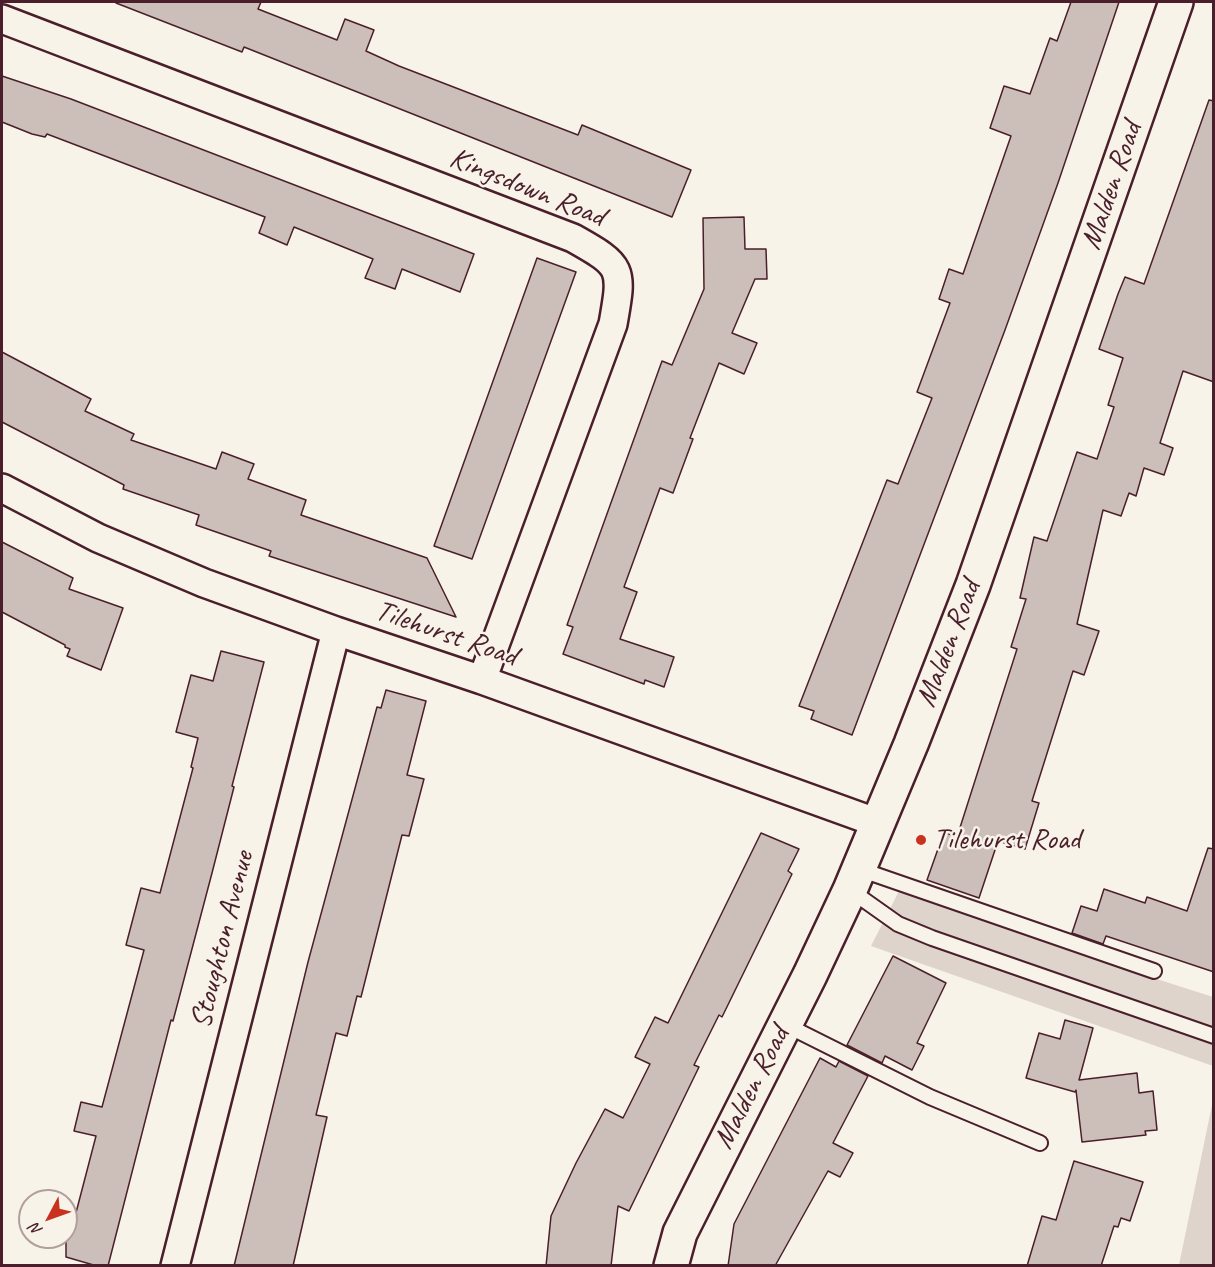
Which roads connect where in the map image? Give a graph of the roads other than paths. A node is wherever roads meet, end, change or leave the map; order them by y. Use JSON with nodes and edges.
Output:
{"nodes":[{"id":1,"x":1176,"y":2,"type":"edge"},
{"id":2,"x":2,"y":19,"type":"edge"},
{"id":3,"x":2,"y":488,"type":"edge"},
{"id":4,"x":336,"y":631,"type":"junction"},
{"id":5,"x":482,"y":680,"type":"junction"},
{"id":6,"x":878,"y":823,"type":"junction"},
{"id":7,"x":854,"y":879,"type":"junction"},
{"id":8,"x":1154,"y":971,"type":"dead end"},
{"id":9,"x":784,"y":1024,"type":"junction"},
{"id":10,"x":1214,"y":1036,"type":"edge"},
{"id":11,"x":1040,"y":1143,"type":"dead end"},
{"id":12,"x":175,"y":1266,"type":"edge"},
{"id":13,"x":671,"y":1266,"type":"edge"}],
"edges":[{"from":1,"to":6,"type":"main road","name":"Malden Road"},
{"from":2,"to":5,"type":"street","name":"Kingsdown Road"},
{"from":3,"to":4,"type":"street","name":"Tilehurst Road"},
{"from":4,"to":5,"type":"street","name":"Tilehurst Road"},
{"from":4,"to":12,"type":"street","name":"Stoughton Avenue"},
{"from":5,"to":6,"type":"street","name":"Tilehurst Road"},
{"from":6,"to":7,"type":"main road","name":"Malden Road"},
{"from":7,"to":8,"type":"lane"},
{"from":7,"to":9,"type":"main road","name":"Malden Road"},
{"from":7,"to":10,"type":"lane"},
{"from":9,"to":11,"type":"lane"},
{"from":9,"to":13,"type":"main road","name":"Malden Road"}]}
